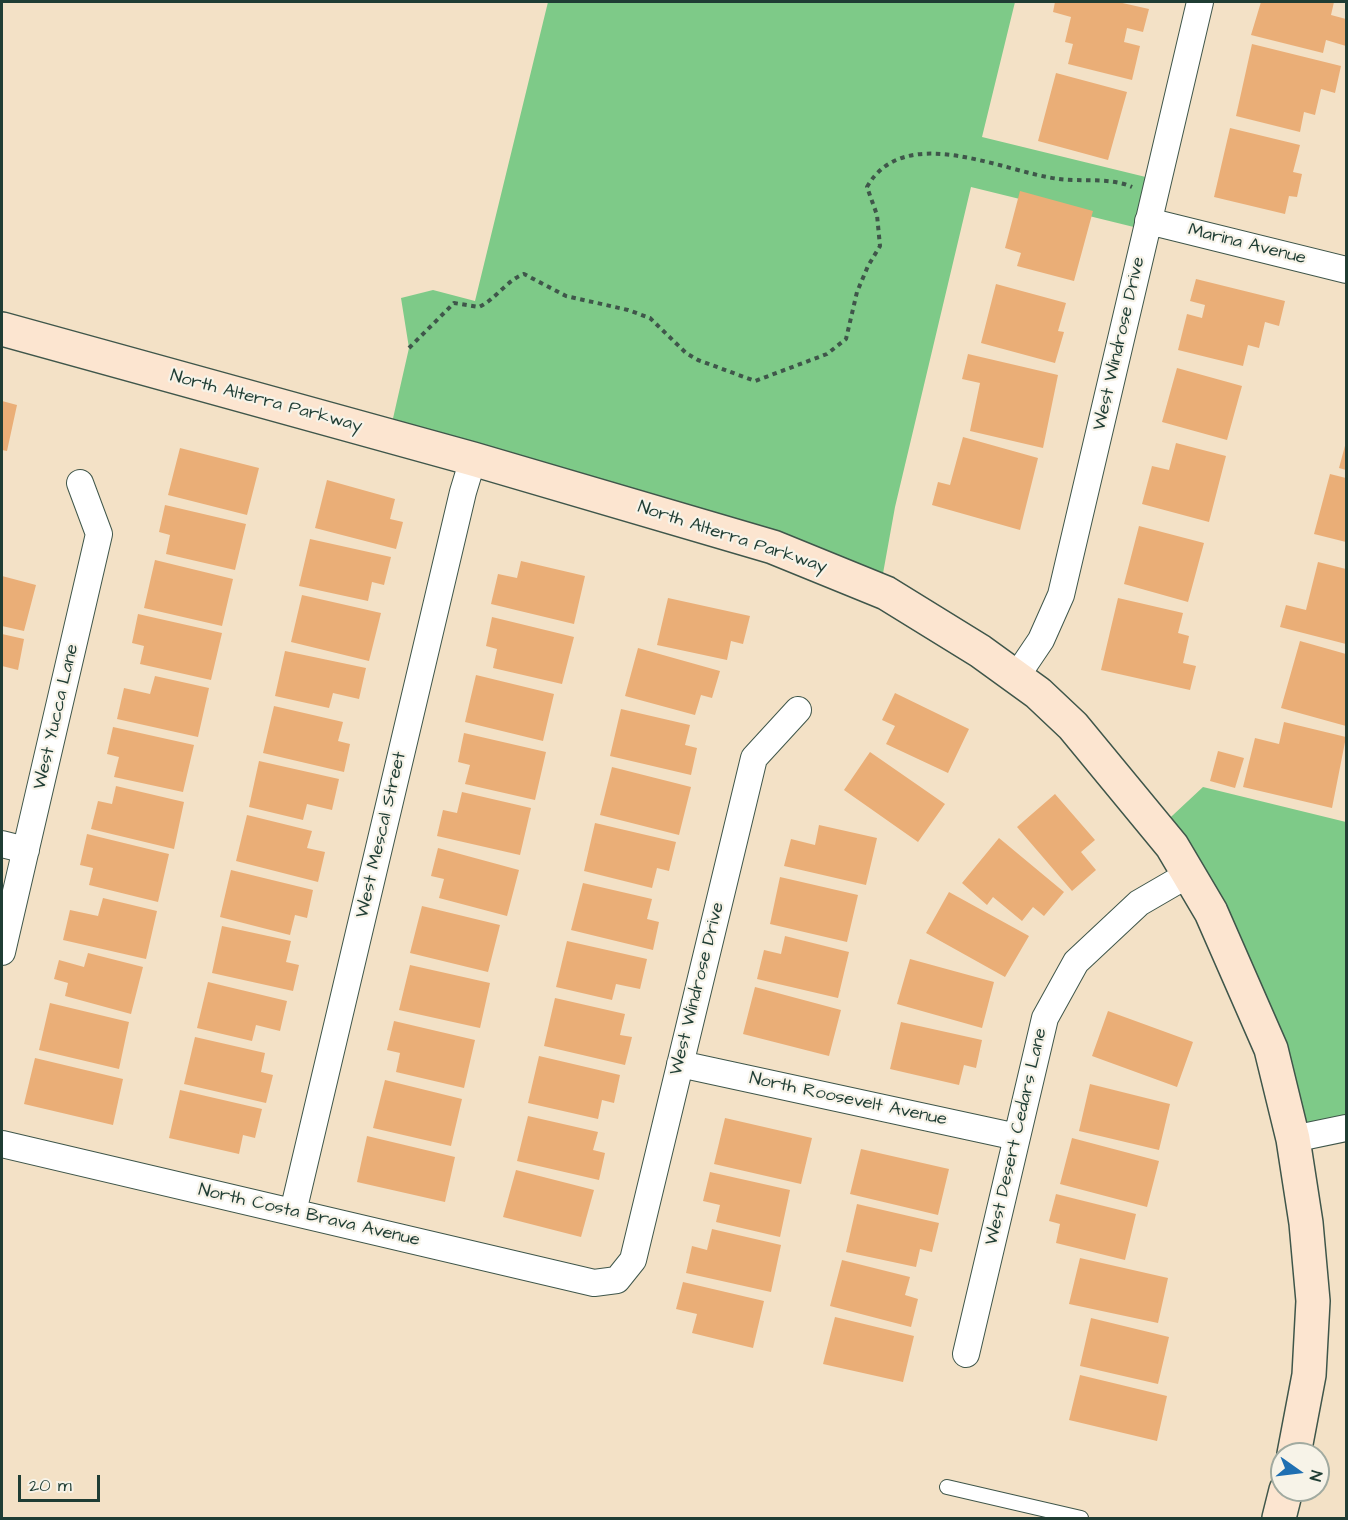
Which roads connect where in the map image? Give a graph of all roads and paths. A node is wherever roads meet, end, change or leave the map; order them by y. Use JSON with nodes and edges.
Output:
{"nodes":[{"id":1,"x":1200,"y":2,"type":"edge"},
{"id":2,"x":1150,"y":210,"type":"junction"},
{"id":3,"x":1347,"y":270,"type":"edge"},
{"id":4,"x":2,"y":329,"type":"edge"},
{"id":5,"x":409,"y":348,"type":"dead end"},
{"id":6,"x":473,"y":459,"type":"junction"},
{"id":7,"x":80,"y":483,"type":"dead end"},
{"id":8,"x":1016,"y":677,"type":"junction"},
{"id":9,"x":798,"y":710,"type":"dead end"},
{"id":10,"x":2,"y":844,"type":"edge"},
{"id":11,"x":26,"y":850,"type":"junction"},
{"id":12,"x":1189,"y":874,"type":"junction"},
{"id":13,"x":2,"y":952,"type":"edge"},
{"id":14,"x":680,"y":1064,"type":"junction"},
{"id":15,"x":1347,"y":1128,"type":"edge"},
{"id":16,"x":1017,"y":1137,"type":"junction"},
{"id":17,"x":1293,"y":1139,"type":"junction"},
{"id":18,"x":2,"y":1144,"type":"edge"},
{"id":19,"x":293,"y":1212,"type":"junction"},
{"id":20,"x":617,"y":1280,"type":"joint"},
{"id":21,"x":966,"y":1354,"type":"dead end"},
{"id":22,"x":1296,"y":1442,"type":"edge"},
{"id":23,"x":947,"y":1487,"type":"dead end"},
{"id":24,"x":1283,"y":1502,"type":"edge"},
{"id":25,"x":1081,"y":1518,"type":"edge"},
{"id":26,"x":1279,"y":1518,"type":"edge"}],
"edges":[{"from":1,"to":2,"type":"street","name":"West Windrose Drive"},
{"from":2,"to":3,"type":"street","name":"Marina Avenue"},
{"from":2,"to":5,"type":"path"},
{"from":2,"to":8,"type":"street","name":"West Windrose Drive"},
{"from":4,"to":6,"type":"street","name":"North Alterra Parkway"},
{"from":6,"to":8,"type":"street","name":"North Alterra Parkway"},
{"from":6,"to":19,"type":"street","name":"West Mescal Street"},
{"from":7,"to":11,"type":"street","name":"West Yucca Lane"},
{"from":8,"to":12,"type":"street","name":"North Alterra Parkway"},
{"from":9,"to":14,"type":"street","name":"West Windrose Drive"},
{"from":10,"to":11,"type":"street"},
{"from":11,"to":13,"type":"street","name":"West Yucca Lane"},
{"from":12,"to":16,"type":"street","name":"West Desert Cedars Lane"},
{"from":12,"to":17,"type":"street","name":"North Alterra Parkway"},
{"from":14,"to":16,"type":"street","name":"North Roosevelt Avenue"},
{"from":14,"to":20,"type":"street","name":"West Windrose Drive"},
{"from":15,"to":17,"type":"street"},
{"from":16,"to":21,"type":"street","name":"West Desert Cedars Lane"},
{"from":17,"to":22,"type":"street","name":"North Alterra Parkway"},
{"from":18,"to":19,"type":"street","name":"North Costa Brava Avenue"},
{"from":19,"to":20,"type":"street","name":"North Costa Brava Avenue"},
{"from":23,"to":25,"type":"lane"},
{"from":24,"to":26,"type":"street"}]}
